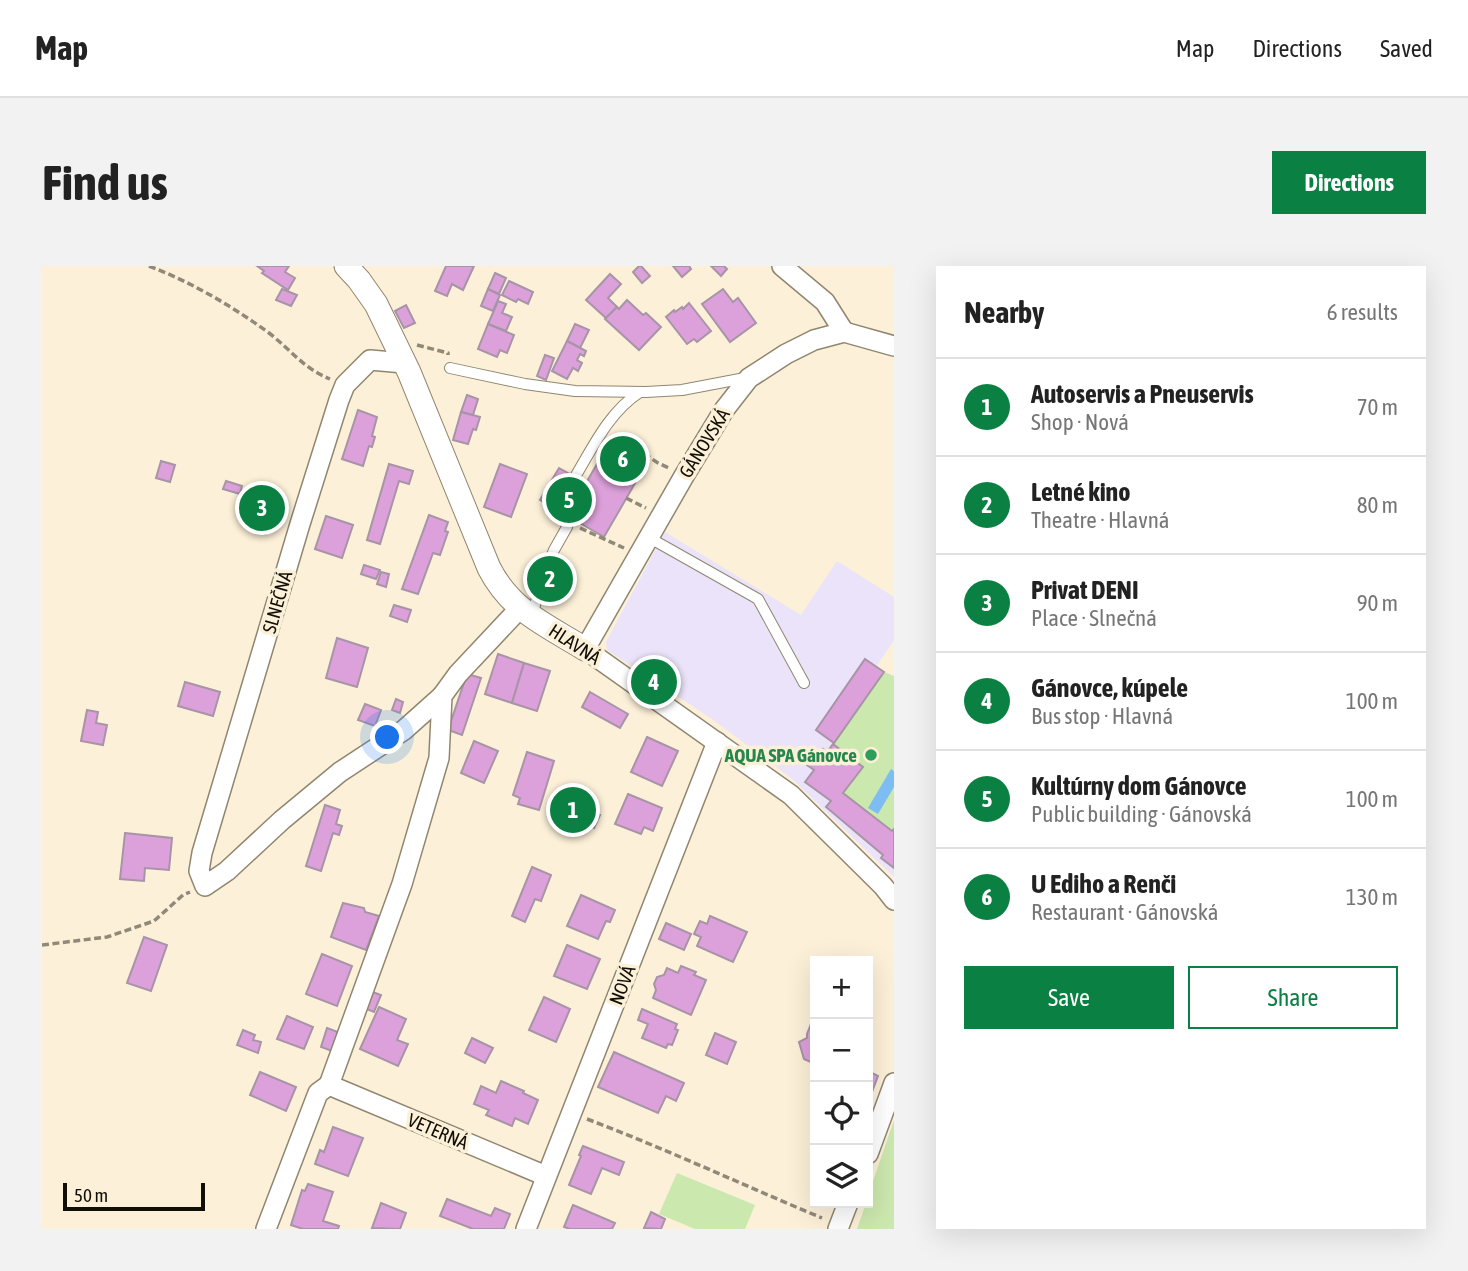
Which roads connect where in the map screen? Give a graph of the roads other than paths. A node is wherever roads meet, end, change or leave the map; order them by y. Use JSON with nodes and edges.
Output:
{"nodes":[{"id":1,"x":346,"y":266,"type":"edge"},
{"id":2,"x":782,"y":266,"type":"edge"},
{"id":3,"x":844,"y":332,"type":"junction"},
{"id":4,"x":894,"y":346,"type":"edge"},
{"id":5,"x":404,"y":363,"type":"junction"},
{"id":6,"x":450,"y":368,"type":"road end"},
{"id":7,"x":749,"y":378,"type":"junction"},
{"id":8,"x":640,"y":392,"type":"junction"},
{"id":9,"x":575,"y":477,"type":"dead end"},
{"id":10,"x":567,"y":527,"type":"dead end"},
{"id":11,"x":643,"y":546,"type":"junction"},
{"id":12,"x":526,"y":612,"type":"junction"},
{"id":13,"x":585,"y":649,"type":"junction"},
{"id":14,"x":804,"y":683,"type":"dead end"},
{"id":15,"x":442,"y":696,"type":"junction"},
{"id":16,"x":717,"y":742,"type":"junction"},
{"id":17,"x":894,"y":900,"type":"edge"},
{"id":18,"x":329,"y":1085,"type":"junction"},
{"id":19,"x":893,"y":1091,"type":"edge"},
{"id":20,"x":872,"y":1145,"type":"edge"},
{"id":21,"x":546,"y":1176,"type":"junction"},
{"id":22,"x":846,"y":1208,"type":"edge"},
{"id":23,"x":839,"y":1227,"type":"edge"},
{"id":24,"x":266,"y":1229,"type":"edge"},
{"id":25,"x":526,"y":1229,"type":"edge"}],
"edges":[{"from":1,"to":5,"type":"street","name":"HLAVNÁ"},
{"from":2,"to":3,"type":"street"},
{"from":3,"to":4,"type":"street"},
{"from":3,"to":7,"type":"street","name":"GÁNOVSKÁ"},
{"from":5,"to":12,"type":"street","name":"HLAVNÁ"},
{"from":5,"to":15,"type":"street","name":"SLNEČNÁ"},
{"from":6,"to":8,"type":"lane"},
{"from":7,"to":8,"type":"lane"},
{"from":7,"to":11,"type":"street","name":"GÁNOVSKÁ"},
{"from":8,"to":9,"type":"lane"},
{"from":10,"to":12,"type":"lane"},
{"from":11,"to":13,"type":"street","name":"GÁNOVSKÁ"},
{"from":11,"to":14,"type":"lane"},
{"from":12,"to":13,"type":"street","name":"HLAVNÁ"},
{"from":12,"to":15,"type":"street"},
{"from":13,"to":16,"type":"street","name":"HLAVNÁ"},
{"from":15,"to":18,"type":"street"},
{"from":16,"to":17,"type":"street","name":"HLAVNÁ"},
{"from":16,"to":21,"type":"street","name":"NOVÁ"},
{"from":18,"to":21,"type":"street","name":"VETERNÁ"},
{"from":18,"to":24,"type":"street"},
{"from":19,"to":20,"type":"street"},
{"from":21,"to":25,"type":"street","name":"NOVÁ"},
{"from":22,"to":23,"type":"street"}]}
